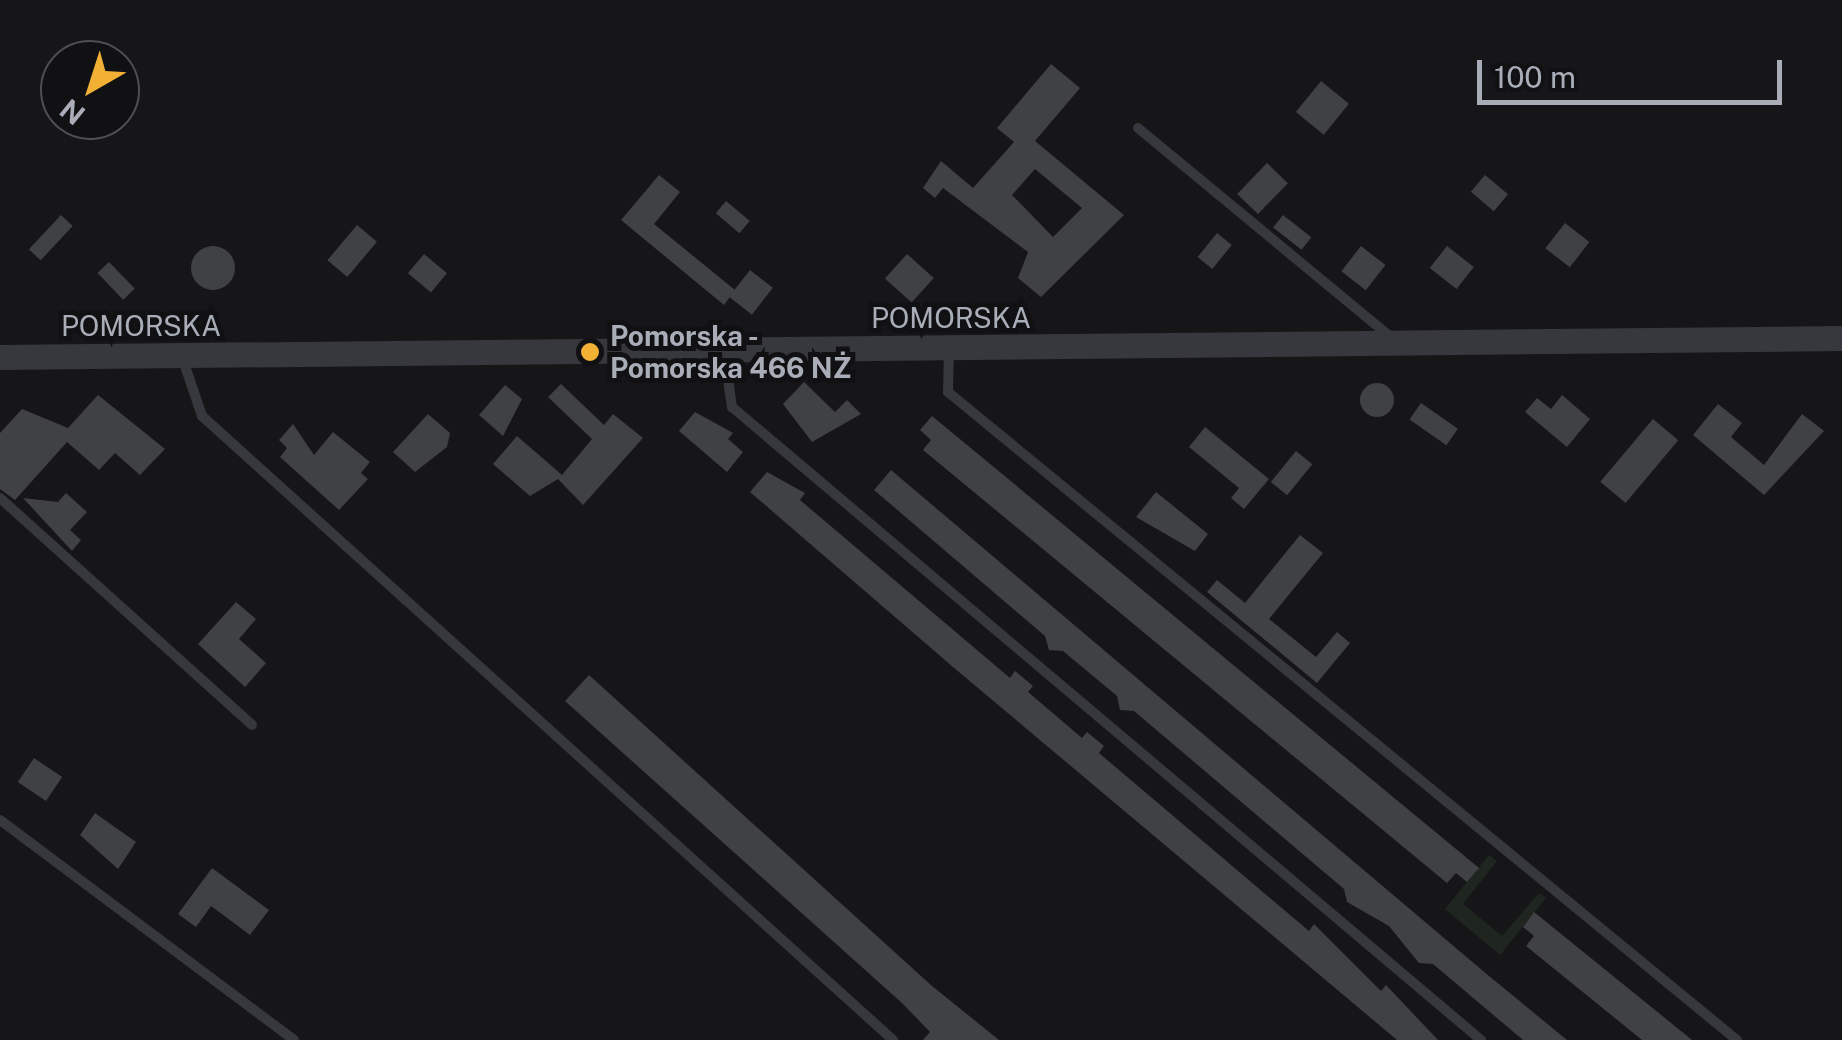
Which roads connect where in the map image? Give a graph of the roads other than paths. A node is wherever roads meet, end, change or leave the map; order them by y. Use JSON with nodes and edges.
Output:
{"nodes":[{"id":1,"x":1138,"y":128,"type":"dead end"},
{"id":2,"x":1842,"y":338,"type":"edge"},
{"id":3,"x":1397,"y":346,"type":"junction"},
{"id":4,"x":949,"y":348,"type":"junction"},
{"id":5,"x":724,"y":350,"type":"junction"},
{"id":6,"x":182,"y":356,"type":"junction"},
{"id":7,"x":0,"y":357,"type":"edge"},
{"id":8,"x":0,"y":498,"type":"edge"},
{"id":9,"x":252,"y":726,"type":"dead end"},
{"id":10,"x":0,"y":820,"type":"edge"},
{"id":11,"x":294,"y":1040,"type":"edge"},
{"id":12,"x":892,"y":1040,"type":"edge"},
{"id":13,"x":1481,"y":1040,"type":"edge"},
{"id":14,"x":1737,"y":1040,"type":"edge"}],
"edges":[{"from":1,"to":3,"type":"lane"},
{"from":2,"to":3,"type":"street","name":"POMORSKA"},
{"from":3,"to":4,"type":"street","name":"POMORSKA"},
{"from":4,"to":5,"type":"street","name":"POMORSKA"},
{"from":4,"to":14,"type":"lane"},
{"from":5,"to":6,"type":"street","name":"POMORSKA"},
{"from":5,"to":13,"type":"lane"},
{"from":6,"to":7,"type":"street","name":"POMORSKA"},
{"from":6,"to":12,"type":"lane"},
{"from":8,"to":9,"type":"lane"},
{"from":10,"to":11,"type":"lane"}]}
